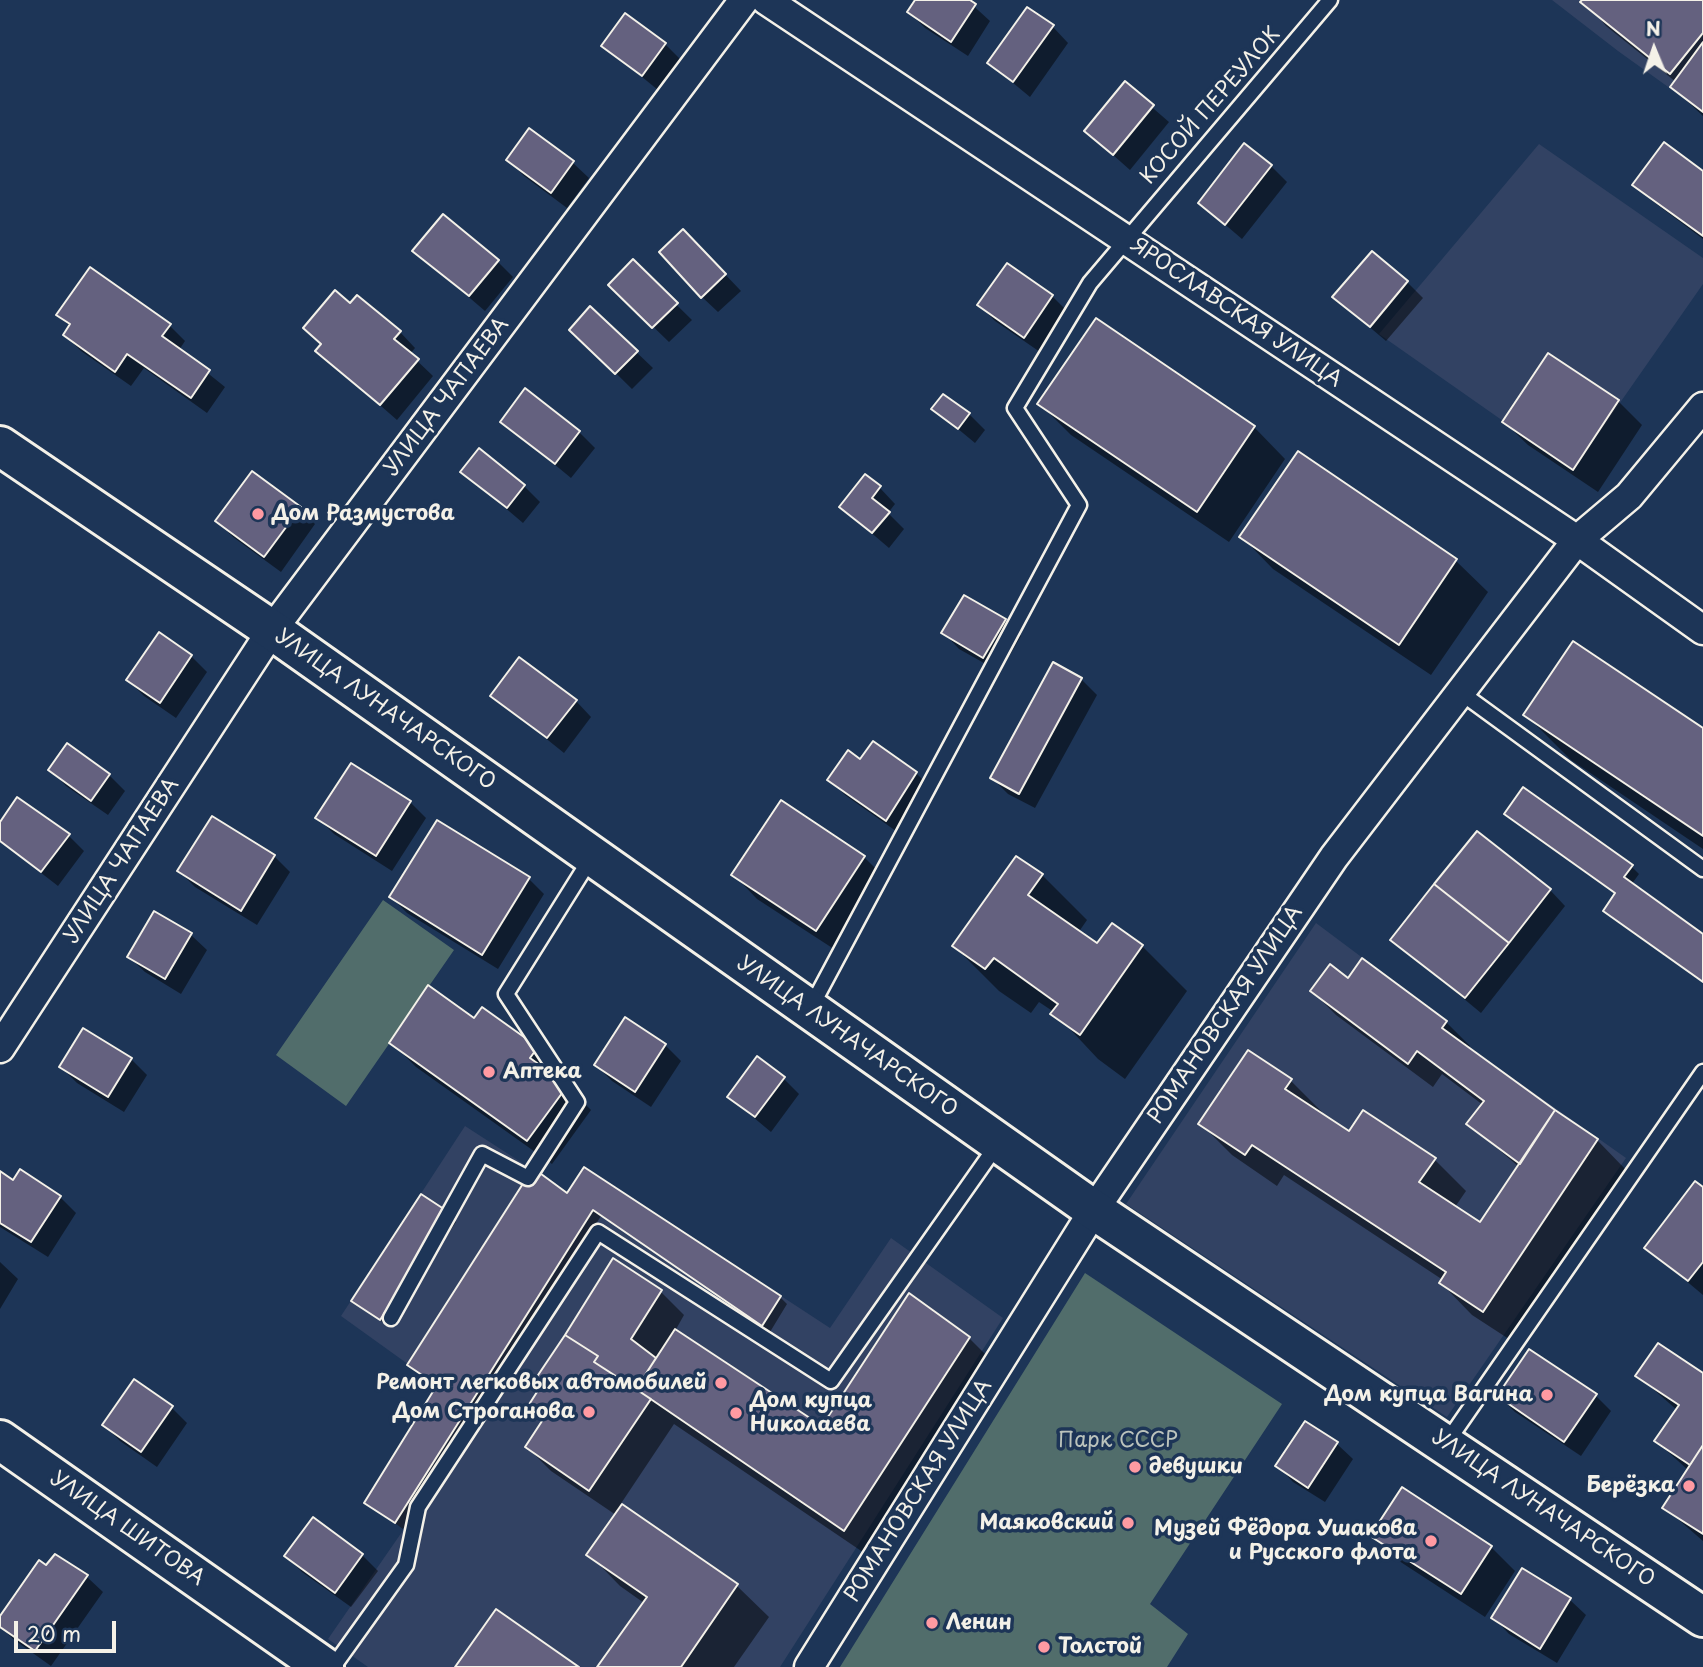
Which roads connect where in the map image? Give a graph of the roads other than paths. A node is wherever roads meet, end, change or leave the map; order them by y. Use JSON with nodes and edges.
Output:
{"nodes":[{"id":1,"x":744,"y":0,"type":"edge"},
{"id":2,"x":766,"y":0,"type":"edge"},
{"id":3,"x":1330,"y":0,"type":"edge"},
{"id":4,"x":1125,"y":239,"type":"junction"},
{"id":5,"x":1703,"y":407,"type":"edge"},
{"id":6,"x":0,"y":446,"type":"edge"},
{"id":7,"x":1577,"y":540,"type":"junction"},
{"id":8,"x":1703,"y":629,"type":"edge"},
{"id":9,"x":272,"y":630,"type":"junction"},
{"id":10,"x":1460,"y":692,"type":"junction"},
{"id":11,"x":592,"y":857,"type":"junction"},
{"id":12,"x":1703,"y":869,"type":"edge"},
{"id":13,"x":809,"y":1010,"type":"junction"},
{"id":14,"x":0,"y":1048,"type":"edge"},
{"id":15,"x":1703,"y":1072,"type":"edge"},
{"id":16,"x":998,"y":1144,"type":"junction"},
{"id":17,"x":1094,"y":1210,"type":"junction"},
{"id":18,"x":391,"y":1318,"type":"dead end"},
{"id":19,"x":0,"y":1440,"type":"edge"},
{"id":20,"x":1446,"y":1443,"type":"junction"},
{"id":21,"x":1703,"y":1617,"type":"edge"},
{"id":22,"x":324,"y":1667,"type":"edge"},
{"id":23,"x":332,"y":1667,"type":"edge"},
{"id":24,"x":809,"y":1667,"type":"edge"}],
"edges":[{"from":1,"to":9,"type":"street","name":"УЛИЦА ЧАПАЕВА"},
{"from":2,"to":4,"type":"street","name":"ЯРОСЛАВСКАЯ УЛИЦА"},
{"from":3,"to":4,"type":"lane","name":"КОСОЙ ПЕРЕУЛОК"},
{"from":4,"to":7,"type":"street","name":"ЯРОСЛАВСКАЯ УЛИЦА"},
{"from":4,"to":13,"type":"lane","name":"КОСОЙ ПЕРЕУЛОК"},
{"from":5,"to":7,"type":"street","name":"РОМАНОВСКАЯ УЛИЦА"},
{"from":6,"to":9,"type":"street","name":"УЛИЦА ЛУНАЧАРСКОГО"},
{"from":7,"to":8,"type":"street","name":"ЯРОСЛАВСКАЯ УЛИЦА"},
{"from":7,"to":10,"type":"street","name":"РОМАНОВСКАЯ УЛИЦА"},
{"from":9,"to":11,"type":"street","name":"УЛИЦА ЛУНАЧАРСКОГО"},
{"from":9,"to":14,"type":"street","name":"УЛИЦА ЧАПАЕВА"},
{"from":10,"to":12,"type":"lane"},
{"from":10,"to":17,"type":"street","name":"РОМАНОВСКАЯ УЛИЦА"},
{"from":11,"to":13,"type":"street","name":"УЛИЦА ЛУНАЧАРСКОГО"},
{"from":11,"to":18,"type":"lane"},
{"from":13,"to":16,"type":"street","name":"УЛИЦА ЛУНАЧАРСКОГО"},
{"from":15,"to":20,"type":"lane"},
{"from":16,"to":17,"type":"street","name":"УЛИЦА ЛУНАЧАРСКОГО"},
{"from":16,"to":23,"type":"lane"},
{"from":17,"to":20,"type":"street","name":"УЛИЦА ЛУНАЧАРСКОГО"},
{"from":17,"to":24,"type":"street","name":"РОМАНОВСКАЯ УЛИЦА"},
{"from":19,"to":22,"type":"street","name":"УЛИЦА ШИТОВА"},
{"from":20,"to":21,"type":"street","name":"УЛИЦА ЛУНАЧАРСКОГО"}]}
